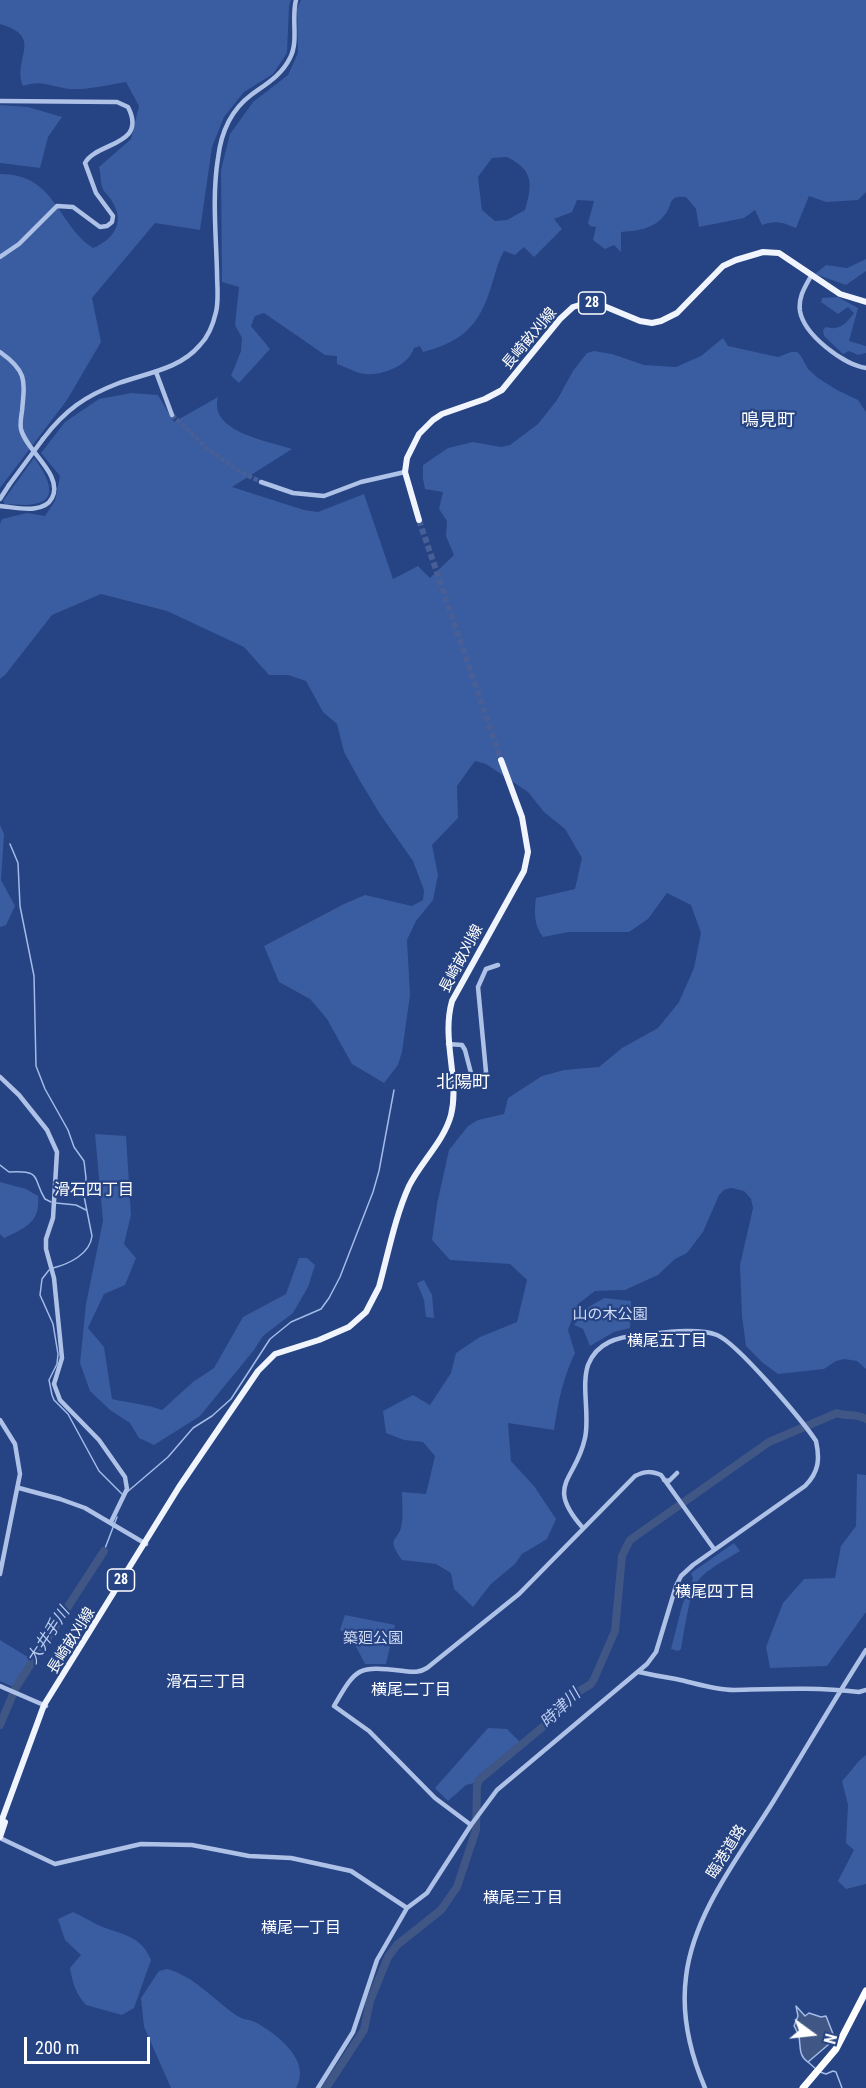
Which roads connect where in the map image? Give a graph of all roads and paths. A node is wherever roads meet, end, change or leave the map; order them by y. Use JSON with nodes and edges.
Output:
{"nodes":[{"id":1,"x":296,"y":0,"type":"edge"},
{"id":2,"x":0,"y":101,"type":"edge"},
{"id":3,"x":0,"y":257,"type":"edge"},
{"id":4,"x":811,"y":276,"type":"junction"},
{"id":5,"x":866,"y":302,"type":"edge"},
{"id":6,"x":0,"y":352,"type":"edge"},
{"id":7,"x":866,"y":368,"type":"edge"},
{"id":8,"x":156,"y":372,"type":"junction"},
{"id":9,"x":172,"y":415,"type":"tunnel mouth"},
{"id":10,"x":405,"y":472,"type":"junction"},
{"id":11,"x":261,"y":482,"type":"tunnel mouth"},
{"id":12,"x":0,"y":499,"type":"edge"},
{"id":13,"x":0,"y":506,"type":"edge"},
{"id":14,"x":419,"y":520,"type":"tunnel mouth"},
{"id":15,"x":501,"y":760,"type":"tunnel mouth"},
{"id":16,"x":498,"y":965,"type":"dead end"},
{"id":17,"x":448,"y":1044,"type":"junction"},
{"id":18,"x":0,"y":1077,"type":"edge"},
{"id":19,"x":0,"y":1420,"type":"edge"},
{"id":20,"x":677,"y":1473,"type":"dead end"},
{"id":21,"x":664,"y":1480,"type":"junction"},
{"id":22,"x":19,"y":1488,"type":"junction"},
{"id":23,"x":114,"y":1524,"type":"junction"},
{"id":24,"x":583,"y":1528,"type":"junction"},
{"id":25,"x":145,"y":1543,"type":"junction"},
{"id":26,"x":714,"y":1549,"type":"junction"},
{"id":27,"x":0,"y":1574,"type":"edge"},
{"id":28,"x":866,"y":1650,"type":"edge"},
{"id":29,"x":639,"y":1672,"type":"junction"},
{"id":30,"x":0,"y":1686,"type":"edge"},
{"id":31,"x":841,"y":1690,"type":"junction"},
{"id":32,"x":866,"y":1690,"type":"edge"},
{"id":33,"x":45,"y":1705,"type":"junction"},
{"id":34,"x":472,"y":1823,"type":"junction"},
{"id":35,"x":0,"y":1826,"type":"edge"},
{"id":36,"x":0,"y":1837,"type":"edge"},
{"id":37,"x":407,"y":1908,"type":"junction"},
{"id":38,"x":866,"y":1991,"type":"edge"},
{"id":39,"x":318,"y":2088,"type":"edge"},
{"id":40,"x":705,"y":2088,"type":"edge"},
{"id":41,"x":803,"y":2088,"type":"edge"}],
"edges":[{"from":1,"to":8,"type":"street"},
{"from":2,"to":3,"type":"street"},
{"from":4,"to":5,"type":"main road","name":"長崎畝刈線","number":"28"},
{"from":4,"to":7,"type":"street"},
{"from":4,"to":10,"type":"main road","name":"長崎畝刈線","number":"28"},
{"from":6,"to":13,"type":"street"},
{"from":8,"to":9,"type":"street"},
{"from":8,"to":12,"type":"street","bridge":true},
{"from":10,"to":11,"type":"street"},
{"from":10,"to":14,"type":"main road"},
{"from":15,"to":17,"type":"main road","name":"長崎畝刈線","number":"28"},
{"from":16,"to":17,"type":"street"},
{"from":17,"to":25,"type":"main road","name":"長崎畝刈線","number":"28"},
{"from":18,"to":23,"type":"street"},
{"from":19,"to":22,"type":"street"},
{"from":20,"to":21,"type":"street"},
{"from":21,"to":24,"type":"street"},
{"from":21,"to":26,"type":"street"},
{"from":22,"to":23,"type":"street"},
{"from":22,"to":27,"type":"street"},
{"from":23,"to":25,"type":"street"},
{"from":24,"to":26,"type":"street"},
{"from":24,"to":34,"type":"street"},
{"from":25,"to":33,"type":"main road","name":"長崎畝刈線","number":"28"},
{"from":26,"to":29,"type":"street"},
{"from":28,"to":31,"type":"street","name":"臨港道路"},
{"from":29,"to":31,"type":"street"},
{"from":29,"to":34,"type":"street"},
{"from":30,"to":33,"type":"street"},
{"from":31,"to":32,"type":"street"},
{"from":31,"to":40,"type":"street","name":"臨港道路"},
{"from":33,"to":35,"type":"main road","name":"長崎畝刈線","number":"28"},
{"from":33,"to":36,"type":"main road","name":"長崎畝刈線","number":"28"},
{"from":34,"to":37,"type":"street"},
{"from":36,"to":37,"type":"street"},
{"from":37,"to":39,"type":"street"},
{"from":38,"to":41,"type":"highway"}]}
